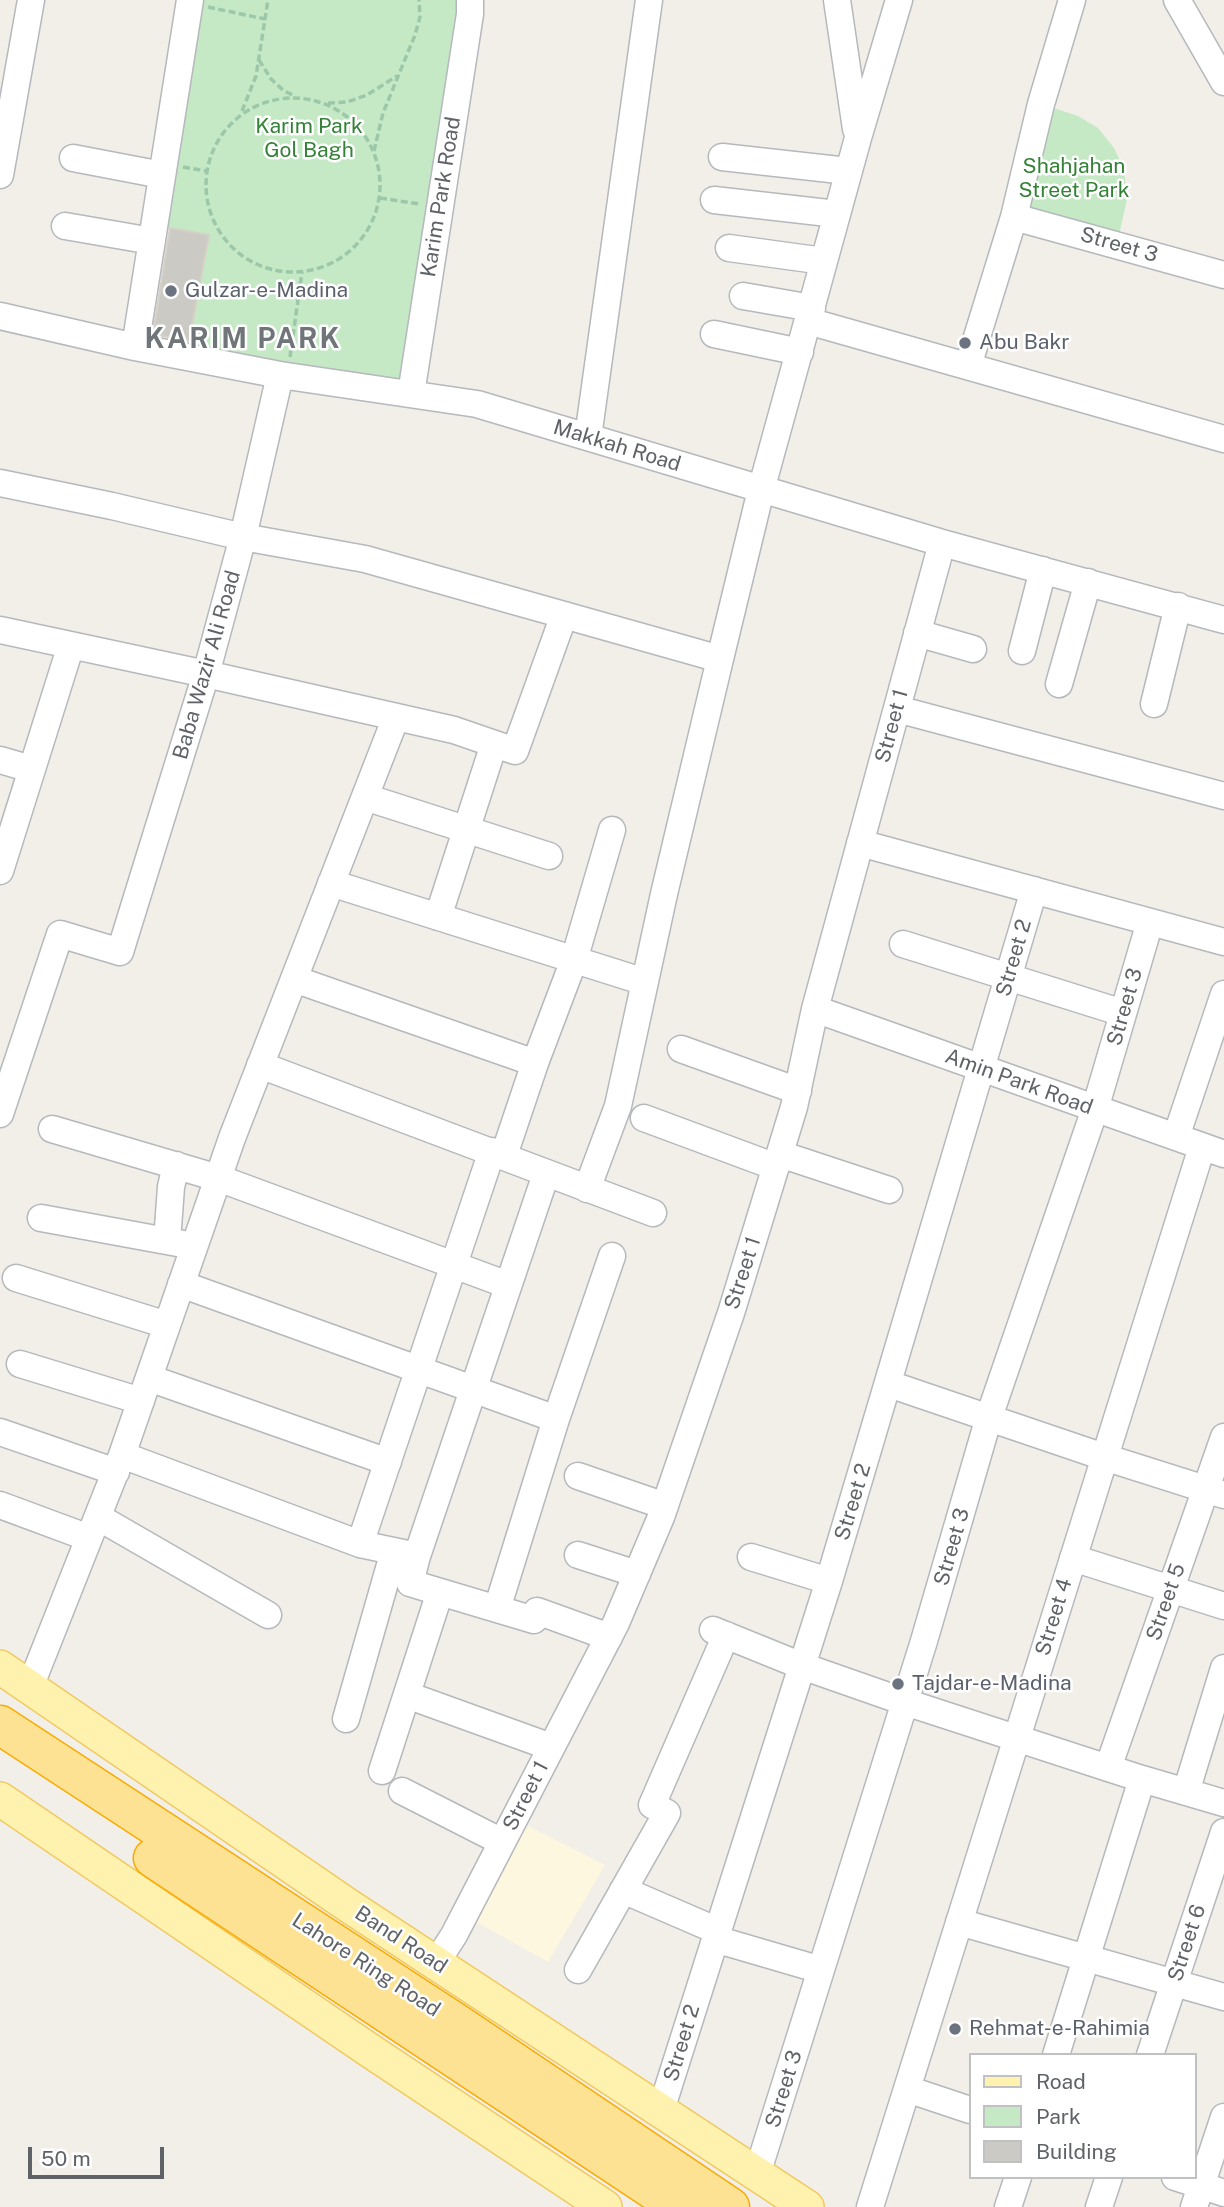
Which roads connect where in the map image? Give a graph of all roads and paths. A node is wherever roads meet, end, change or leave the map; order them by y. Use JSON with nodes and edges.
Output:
{"nodes":[{"id":1,"x":32,"y":0,"type":"edge"},
{"id":2,"x":268,"y":0,"type":"edge"},
{"id":3,"x":419,"y":0,"type":"edge"},
{"id":4,"x":470,"y":0,"type":"edge"},
{"id":5,"x":649,"y":0,"type":"edge"},
{"id":6,"x":837,"y":0,"type":"edge"},
{"id":7,"x":899,"y":0,"type":"edge"},
{"id":8,"x":1072,"y":0,"type":"edge"},
{"id":9,"x":1177,"y":0,"type":"edge"},
{"id":10,"x":189,"y":2,"type":"edge"},
{"id":11,"x":265,"y":19,"type":"junction"},
{"id":12,"x":258,"y":58,"type":"junction"},
{"id":13,"x":398,"y":76,"type":"junction"},
{"id":14,"x":1224,"y":82,"type":"edge"},
{"id":15,"x":297,"y":97,"type":"junction"},
{"id":16,"x":326,"y":103,"type":"junction"},
{"id":17,"x":241,"y":113,"type":"junction"},
{"id":18,"x":858,"y":138,"type":"junction"},
{"id":19,"x":374,"y":154,"type":"junction"},
{"id":20,"x":74,"y":158,"type":"dead end"},
{"id":21,"x":722,"y":158,"type":"dead end"},
{"id":22,"x":848,"y":171,"type":"junction"},
{"id":23,"x":0,"y":175,"type":"edge"},
{"id":24,"x":162,"y":175,"type":"junction"},
{"id":25,"x":380,"y":198,"type":"junction"},
{"id":26,"x":714,"y":200,"type":"dead end"},
{"id":27,"x":440,"y":207,"type":"junction"},
{"id":28,"x":837,"y":214,"type":"junction"},
{"id":29,"x":1014,"y":217,"type":"junction"},
{"id":30,"x":65,"y":226,"type":"dead end"},
{"id":31,"x":152,"y":241,"type":"junction"},
{"id":32,"x":729,"y":248,"type":"dead end"},
{"id":33,"x":824,"y":261,"type":"junction"},
{"id":34,"x":302,"y":272,"type":"junction"},
{"id":35,"x":1224,"y":275,"type":"edge"},
{"id":36,"x":743,"y":296,"type":"dead end"},
{"id":37,"x":810,"y":315,"type":"junction"},
{"id":38,"x":0,"y":316,"type":"edge"},
{"id":39,"x":714,"y":334,"type":"dead end"},
{"id":40,"x":135,"y":347,"type":"junction"},
{"id":41,"x":800,"y":352,"type":"junction"},
{"id":42,"x":968,"y":366,"type":"junction"},
{"id":43,"x":283,"y":376,"type":"junction"},
{"id":44,"x":411,"y":394,"type":"junction"},
{"id":45,"x":588,"y":437,"type":"junction"},
{"id":46,"x":1224,"y":439,"type":"edge"},
{"id":47,"x":0,"y":482,"type":"edge"},
{"id":48,"x":761,"y":489,"type":"junction"},
{"id":49,"x":243,"y":537,"type":"junction"},
{"id":50,"x":942,"y":543,"type":"junction"},
{"id":51,"x":1043,"y":570,"type":"junction"},
{"id":52,"x":1088,"y":582,"type":"junction"},
{"id":53,"x":1178,"y":606,"type":"junction"},
{"id":54,"x":564,"y":615,"type":"junction"},
{"id":55,"x":1224,"y":620,"type":"edge"},
{"id":56,"x":0,"y":630,"type":"edge"},
{"id":57,"x":917,"y":633,"type":"junction"},
{"id":58,"x":71,"y":645,"type":"junction"},
{"id":59,"x":973,"y":649,"type":"dead end"},
{"id":60,"x":1022,"y":651,"type":"dead end"},
{"id":61,"x":720,"y":659,"type":"junction"},
{"id":62,"x":206,"y":674,"type":"junction"},
{"id":63,"x":1059,"y":684,"type":"dead end"},
{"id":64,"x":1154,"y":704,"type":"dead end"},
{"id":65,"x":897,"y":709,"type":"junction"},
{"id":66,"x":396,"y":717,"type":"junction"},
{"id":67,"x":494,"y":744,"type":"junction"},
{"id":68,"x":0,"y":760,"type":"edge"},
{"id":69,"x":31,"y":769,"type":"junction"},
{"id":70,"x":1224,"y":796,"type":"edge"},
{"id":71,"x":365,"y":797,"type":"junction"},
{"id":72,"x":466,"y":830,"type":"junction"},
{"id":73,"x":612,"y":830,"type":"dead end"},
{"id":74,"x":860,"y":843,"type":"junction"},
{"id":75,"x":549,"y":856,"type":"dead end"},
{"id":76,"x":0,"y":871,"type":"edge"},
{"id":77,"x":331,"y":883,"type":"junction"},
{"id":78,"x":1034,"y":890,"type":"junction"},
{"id":79,"x":438,"y":917,"type":"junction"},
{"id":80,"x":1150,"y":922,"type":"junction"},
{"id":81,"x":1224,"y":942,"type":"edge"},
{"id":82,"x":903,"y":944,"type":"dead end"},
{"id":83,"x":574,"y":960,"type":"junction"},
{"id":84,"x":1009,"y":976,"type":"junction"},
{"id":85,"x":294,"y":979,"type":"junction"},
{"id":86,"x":645,"y":982,"type":"junction"},
{"id":87,"x":1224,"y":994,"type":"edge"},
{"id":88,"x":815,"y":1009,"type":"junction"},
{"id":89,"x":1123,"y":1013,"type":"junction"},
{"id":90,"x":681,"y":1049,"type":"dead end"},
{"id":91,"x":9,"y":1060,"type":"edge"},
{"id":92,"x":535,"y":1063,"type":"junction"},
{"id":93,"x":260,"y":1065,"type":"junction"},
{"id":94,"x":982,"y":1069,"type":"junction"},
{"id":95,"x":798,"y":1091,"type":"junction"},
{"id":96,"x":1095,"y":1109,"type":"junction"},
{"id":97,"x":0,"y":1114,"type":"edge"},
{"id":98,"x":644,"y":1118,"type":"dead end"},
{"id":99,"x":52,"y":1129,"type":"dead end"},
{"id":100,"x":1177,"y":1138,"type":"junction"},
{"id":101,"x":1213,"y":1151,"type":"edge"},
{"id":102,"x":498,"y":1153,"type":"junction"},
{"id":103,"x":778,"y":1161,"type":"junction"},
{"id":104,"x":176,"y":1166,"type":"junction"},
{"id":105,"x":546,"y":1174,"type":"junction"},
{"id":106,"x":218,"y":1178,"type":"junction"},
{"id":107,"x":587,"y":1189,"type":"junction"},
{"id":108,"x":889,"y":1190,"type":"dead end"},
{"id":109,"x":653,"y":1213,"type":"dead end"},
{"id":110,"x":41,"y":1218,"type":"dead end"},
{"id":111,"x":167,"y":1241,"type":"junction"},
{"id":112,"x":194,"y":1246,"type":"junction"},
{"id":113,"x":612,"y":1256,"type":"dead end"},
{"id":114,"x":454,"y":1265,"type":"junction"},
{"id":115,"x":16,"y":1278,"type":"dead end"},
{"id":116,"x":181,"y":1284,"type":"junction"},
{"id":117,"x":508,"y":1285,"type":"junction"},
{"id":118,"x":167,"y":1325,"type":"junction"},
{"id":119,"x":20,"y":1364,"type":"dead end"},
{"id":120,"x":418,"y":1370,"type":"junction"},
{"id":121,"x":890,"y":1384,"type":"junction"},
{"id":122,"x":145,"y":1389,"type":"junction"},
{"id":123,"x":473,"y":1390,"type":"junction"},
{"id":124,"x":989,"y":1417,"type":"junction"},
{"id":125,"x":556,"y":1419,"type":"junction"},
{"id":126,"x":0,"y":1432,"type":"edge"},
{"id":127,"x":1224,"y":1437,"type":"edge"},
{"id":128,"x":1104,"y":1457,"type":"junction"},
{"id":129,"x":388,"y":1462,"type":"junction"},
{"id":130,"x":119,"y":1463,"type":"junction"},
{"id":131,"x":578,"y":1476,"type":"dead end"},
{"id":132,"x":1215,"y":1492,"type":"edge"},
{"id":133,"x":0,"y":1505,"type":"edge"},
{"id":134,"x":665,"y":1506,"type":"junction"},
{"id":135,"x":93,"y":1527,"type":"junction"},
{"id":136,"x":360,"y":1544,"type":"junction"},
{"id":137,"x":405,"y":1554,"type":"junction"},
{"id":138,"x":578,"y":1555,"type":"dead end"},
{"id":139,"x":751,"y":1557,"type":"dead end"},
{"id":140,"x":1073,"y":1558,"type":"junction"},
{"id":141,"x":637,"y":1574,"type":"junction"},
{"id":142,"x":829,"y":1581,"type":"junction"},
{"id":143,"x":1171,"y":1589,"type":"junction"},
{"id":144,"x":440,"y":1592,"type":"junction"},
{"id":145,"x":1224,"y":1606,"type":"edge"},
{"id":146,"x":497,"y":1609,"type":"junction"},
{"id":147,"x":268,"y":1615,"type":"dead end"},
{"id":148,"x":609,"y":1637,"type":"junction"},
{"id":149,"x":802,"y":1666,"type":"junction"},
{"id":150,"x":0,"y":1667,"type":"edge"},
{"id":151,"x":1224,"y":1668,"type":"edge"},
{"id":152,"x":30,"y":1687,"type":"junction"},
{"id":153,"x":407,"y":1695,"type":"junction"},
{"id":154,"x":905,"y":1702,"type":"junction"},
{"id":155,"x":346,"y":1720,"type":"dead end"},
{"id":156,"x":0,"y":1725,"type":"edge"},
{"id":157,"x":1016,"y":1738,"type":"junction"},
{"id":158,"x":551,"y":1747,"type":"junction"},
{"id":159,"x":0,"y":1756,"type":"edge"},
{"id":160,"x":1108,"y":1768,"type":"junction"},
{"id":161,"x":382,"y":1771,"type":"dead end"},
{"id":162,"x":1142,"y":1779,"type":"junction"},
{"id":163,"x":402,"y":1791,"type":"dead end"},
{"id":164,"x":1186,"y":1792,"type":"junction"},
{"id":165,"x":1224,"y":1803,"type":"edge"},
{"id":166,"x":4,"y":1809,"type":"edge"},
{"id":167,"x":1224,"y":1832,"type":"edge"},
{"id":168,"x":502,"y":1842,"type":"junction"},
{"id":169,"x":623,"y":1891,"type":"junction"},
{"id":170,"x":959,"y":1922,"type":"junction"},
{"id":171,"x":716,"y":1935,"type":"junction"},
{"id":172,"x":1086,"y":1958,"type":"junction"},
{"id":173,"x":436,"y":1963,"type":"junction"},
{"id":174,"x":578,"y":1970,"type":"dead end"},
{"id":175,"x":821,"y":1970,"type":"junction"},
{"id":176,"x":1173,"y":1984,"type":"junction"},
{"id":177,"x":1224,"y":1997,"type":"edge"},
{"id":178,"x":1057,"y":2053,"type":"edge"},
{"id":179,"x":1151,"y":2053,"type":"edge"},
{"id":180,"x":907,"y":2088,"type":"junction"},
{"id":181,"x":968,"y":2109,"type":"edge"},
{"id":182,"x":661,"y":2110,"type":"junction"},
{"id":183,"x":1224,"y":2117,"type":"edge"},
{"id":184,"x":757,"y":2174,"type":"junction"},
{"id":185,"x":1017,"y":2179,"type":"edge"},
{"id":186,"x":1108,"y":2179,"type":"edge"},
{"id":187,"x":1179,"y":2179,"type":"edge"},
{"id":188,"x":1207,"y":2195,"type":"edge"},
{"id":189,"x":605,"y":2207,"type":"edge"},
{"id":190,"x":679,"y":2207,"type":"edge"},
{"id":191,"x":730,"y":2207,"type":"edge"},
{"id":192,"x":807,"y":2207,"type":"edge"},
{"id":193,"x":870,"y":2207,"type":"edge"},
{"id":194,"x":1008,"y":2207,"type":"edge"},
{"id":195,"x":1099,"y":2207,"type":"edge"}],
"edges":[{"from":1,"to":23,"type":"street"},
{"from":2,"to":11,"type":"path"},
{"from":3,"to":13,"type":"path"},
{"from":4,"to":27,"type":"street","name":"Karim Park Road"},
{"from":5,"to":45,"type":"street"},
{"from":6,"to":18,"type":"street"},
{"from":7,"to":18,"type":"street"},
{"from":8,"to":29,"type":"street"},
{"from":9,"to":14,"type":"street"},
{"from":10,"to":11,"type":"path"},
{"from":10,"to":24,"type":"street"},
{"from":11,"to":12,"type":"path"},
{"from":12,"to":15,"type":"path"},
{"from":12,"to":17,"type":"path"},
{"from":13,"to":16,"type":"path"},
{"from":13,"to":19,"type":"path"},
{"from":15,"to":16,"type":"path"},
{"from":15,"to":17,"type":"path"},
{"from":16,"to":19,"type":"path"},
{"from":17,"to":34,"type":"path"},
{"from":18,"to":22,"type":"street"},
{"from":19,"to":25,"type":"path"},
{"from":20,"to":24,"type":"street"},
{"from":21,"to":22,"type":"street"},
{"from":22,"to":28,"type":"street"},
{"from":24,"to":31,"type":"street"},
{"from":25,"to":27,"type":"path"},
{"from":25,"to":34,"type":"path"},
{"from":26,"to":28,"type":"street"},
{"from":27,"to":44,"type":"street","name":"Karim Park Road"},
{"from":28,"to":33,"type":"street"},
{"from":29,"to":35,"type":"street","name":"Street 3"},
{"from":29,"to":42,"type":"street"},
{"from":30,"to":31,"type":"street"},
{"from":31,"to":40,"type":"street"},
{"from":32,"to":33,"type":"street"},
{"from":33,"to":37,"type":"street"},
{"from":34,"to":43,"type":"path"},
{"from":36,"to":37,"type":"street"},
{"from":37,"to":41,"type":"street"},
{"from":37,"to":42,"type":"street"},
{"from":38,"to":40,"type":"street","name":"Makkah Road"},
{"from":39,"to":41,"type":"street"},
{"from":40,"to":43,"type":"street","name":"Makkah Road"},
{"from":41,"to":48,"type":"street"},
{"from":42,"to":46,"type":"street"},
{"from":43,"to":44,"type":"street","name":"Makkah Road"},
{"from":43,"to":49,"type":"street","name":"Baba Wazir Ali Road"},
{"from":44,"to":45,"type":"street","name":"Makkah Road"},
{"from":45,"to":48,"type":"street","name":"Makkah Road"},
{"from":47,"to":49,"type":"street"},
{"from":48,"to":50,"type":"street","name":"Makkah Road"},
{"from":48,"to":61,"type":"street"},
{"from":49,"to":54,"type":"street"},
{"from":49,"to":62,"type":"street","name":"Baba Wazir Ali Road"},
{"from":50,"to":51,"type":"street","name":"Makkah Road"},
{"from":50,"to":57,"type":"street","name":"Street 1"},
{"from":51,"to":52,"type":"street","name":"Makkah Road"},
{"from":51,"to":60,"type":"street"},
{"from":52,"to":53,"type":"street","name":"Makkah Road"},
{"from":52,"to":63,"type":"street"},
{"from":53,"to":55,"type":"street","name":"Makkah Road"},
{"from":53,"to":64,"type":"street"},
{"from":54,"to":61,"type":"street"},
{"from":54,"to":67,"type":"street"},
{"from":56,"to":58,"type":"street"},
{"from":57,"to":59,"type":"street"},
{"from":57,"to":65,"type":"street","name":"Street 1"},
{"from":58,"to":62,"type":"street"},
{"from":58,"to":69,"type":"street"},
{"from":61,"to":86,"type":"street"},
{"from":62,"to":66,"type":"street"},
{"from":62,"to":91,"type":"street","name":"Baba Wazir Ali Road"},
{"from":65,"to":70,"type":"street"},
{"from":65,"to":74,"type":"street","name":"Street 1"},
{"from":66,"to":67,"type":"street"},
{"from":66,"to":71,"type":"street"},
{"from":67,"to":72,"type":"street"},
{"from":68,"to":69,"type":"street"},
{"from":69,"to":76,"type":"street"},
{"from":71,"to":72,"type":"street"},
{"from":71,"to":77,"type":"street"},
{"from":72,"to":75,"type":"street"},
{"from":72,"to":79,"type":"street"},
{"from":73,"to":83,"type":"street"},
{"from":74,"to":78,"type":"street"},
{"from":74,"to":88,"type":"street","name":"Street 1"},
{"from":77,"to":79,"type":"street"},
{"from":77,"to":85,"type":"street"},
{"from":78,"to":80,"type":"street"},
{"from":78,"to":84,"type":"street","name":"Street 2"},
{"from":79,"to":83,"type":"street"},
{"from":80,"to":81,"type":"street"},
{"from":80,"to":89,"type":"street","name":"Street 3"},
{"from":82,"to":84,"type":"street"},
{"from":83,"to":86,"type":"street"},
{"from":83,"to":92,"type":"street"},
{"from":84,"to":89,"type":"street"},
{"from":84,"to":94,"type":"street","name":"Street 2"},
{"from":85,"to":92,"type":"street"},
{"from":85,"to":93,"type":"street"},
{"from":86,"to":107,"type":"street"},
{"from":87,"to":100,"type":"street"},
{"from":88,"to":94,"type":"street","name":"Amin Park Road"},
{"from":88,"to":95,"type":"street","name":"Street 1"},
{"from":89,"to":96,"type":"street","name":"Street 3"},
{"from":90,"to":95,"type":"street"},
{"from":91,"to":97,"type":"street"},
{"from":92,"to":102,"type":"street"},
{"from":93,"to":102,"type":"street"},
{"from":93,"to":106,"type":"street"},
{"from":94,"to":96,"type":"street","name":"Amin Park Road"},
{"from":94,"to":121,"type":"street","name":"Street 2"},
{"from":95,"to":103,"type":"street","name":"Street 1"},
{"from":96,"to":100,"type":"street","name":"Amin Park Road"},
{"from":96,"to":124,"type":"street","name":"Street 3"},
{"from":98,"to":103,"type":"street"},
{"from":99,"to":104,"type":"street"},
{"from":100,"to":101,"type":"street","name":"Amin Park Road"},
{"from":101,"to":128,"type":"street","name":"Street 4"},
{"from":102,"to":105,"type":"street"},
{"from":102,"to":114,"type":"street"},
{"from":103,"to":108,"type":"street"},
{"from":103,"to":134,"type":"street","name":"Street 1"},
{"from":104,"to":106,"type":"street"},
{"from":104,"to":111,"type":"street"},
{"from":105,"to":107,"type":"street"},
{"from":105,"to":117,"type":"street"},
{"from":106,"to":112,"type":"street"},
{"from":106,"to":114,"type":"street"},
{"from":107,"to":109,"type":"street"},
{"from":110,"to":111,"type":"street"},
{"from":111,"to":112,"type":"street"},
{"from":112,"to":116,"type":"street"},
{"from":113,"to":125,"type":"street"},
{"from":114,"to":117,"type":"street"},
{"from":114,"to":120,"type":"street"},
{"from":115,"to":118,"type":"street"},
{"from":116,"to":118,"type":"street"},
{"from":116,"to":120,"type":"street"},
{"from":117,"to":123,"type":"street"},
{"from":118,"to":122,"type":"street"},
{"from":119,"to":122,"type":"street"},
{"from":120,"to":123,"type":"street"},
{"from":120,"to":129,"type":"street"},
{"from":121,"to":124,"type":"street"},
{"from":121,"to":142,"type":"street","name":"Street 2"},
{"from":122,"to":129,"type":"street"},
{"from":122,"to":130,"type":"street"},
{"from":123,"to":125,"type":"street"},
{"from":123,"to":137,"type":"street"},
{"from":124,"to":128,"type":"street"},
{"from":124,"to":154,"type":"street","name":"Street 3"},
{"from":125,"to":146,"type":"street"},
{"from":126,"to":130,"type":"street"},
{"from":127,"to":132,"type":"street","name":"Street 5"},
{"from":128,"to":132,"type":"street"},
{"from":128,"to":140,"type":"street","name":"Street 4"},
{"from":129,"to":136,"type":"street"},
{"from":130,"to":135,"type":"street"},
{"from":130,"to":136,"type":"street"},
{"from":131,"to":134,"type":"street"},
{"from":132,"to":143,"type":"street","name":"Street 5"},
{"from":133,"to":135,"type":"street"},
{"from":134,"to":141,"type":"street","name":"Street 1"},
{"from":135,"to":147,"type":"street"},
{"from":135,"to":152,"type":"street"},
{"from":136,"to":137,"type":"street"},
{"from":137,"to":144,"type":"street"},
{"from":137,"to":155,"type":"street"},
{"from":138,"to":141,"type":"street"},
{"from":139,"to":142,"type":"street"},
{"from":140,"to":143,"type":"street"},
{"from":140,"to":157,"type":"street","name":"Street 4"},
{"from":141,"to":148,"type":"street","name":"Street 1"},
{"from":142,"to":149,"type":"street","name":"Street 2"},
{"from":143,"to":145,"type":"street"},
{"from":143,"to":160,"type":"street","name":"Street 5"},
{"from":144,"to":146,"type":"street"},
{"from":144,"to":153,"type":"street"},
{"from":146,"to":148,"type":"street"},
{"from":148,"to":158,"type":"street","name":"Street 1"},
{"from":149,"to":154,"type":"street"},
{"from":149,"to":169,"type":"street"},
{"from":149,"to":171,"type":"street","name":"Street 2"},
{"from":150,"to":152,"type":"main road","name":"Band Road"},
{"from":151,"to":164,"type":"street"},
{"from":152,"to":173,"type":"main road","name":"Band Road"},
{"from":153,"to":158,"type":"street"},
{"from":153,"to":161,"type":"street"},
{"from":154,"to":157,"type":"street"},
{"from":154,"to":175,"type":"street","name":"Street 3"},
{"from":156,"to":191,"type":"highway","name":"Lahore Ring Road"},
{"from":157,"to":160,"type":"street"},
{"from":157,"to":170,"type":"street","name":"Street 4"},
{"from":158,"to":168,"type":"street","name":"Street 1"},
{"from":159,"to":190,"type":"highway","name":"Lahore Ring Road"},
{"from":160,"to":162,"type":"street"},
{"from":162,"to":164,"type":"street"},
{"from":162,"to":172,"type":"street"},
{"from":163,"to":168,"type":"street"},
{"from":164,"to":165,"type":"street"},
{"from":166,"to":189,"type":"main road"},
{"from":167,"to":176,"type":"street","name":"Street 6"},
{"from":168,"to":173,"type":"street","name":"Street 1"},
{"from":169,"to":171,"type":"street"},
{"from":169,"to":174,"type":"street"},
{"from":170,"to":172,"type":"street"},
{"from":170,"to":180,"type":"street","name":"Street 4"},
{"from":171,"to":175,"type":"street"},
{"from":171,"to":182,"type":"street","name":"Street 2"},
{"from":172,"to":176,"type":"street"},
{"from":172,"to":178,"type":"street"},
{"from":173,"to":182,"type":"main road","name":"Band Road"},
{"from":175,"to":184,"type":"street","name":"Street 3"},
{"from":176,"to":177,"type":"street"},
{"from":176,"to":179,"type":"street","name":"Street 6"},
{"from":180,"to":181,"type":"street"},
{"from":180,"to":193,"type":"street","name":"Street 4"},
{"from":182,"to":184,"type":"main road","name":"Band Road"},
{"from":183,"to":188,"type":"street"},
{"from":184,"to":192,"type":"main road","name":"Band Road"},
{"from":185,"to":194,"type":"street"},
{"from":186,"to":195,"type":"street"},
{"from":187,"to":188,"type":"street"}]}
